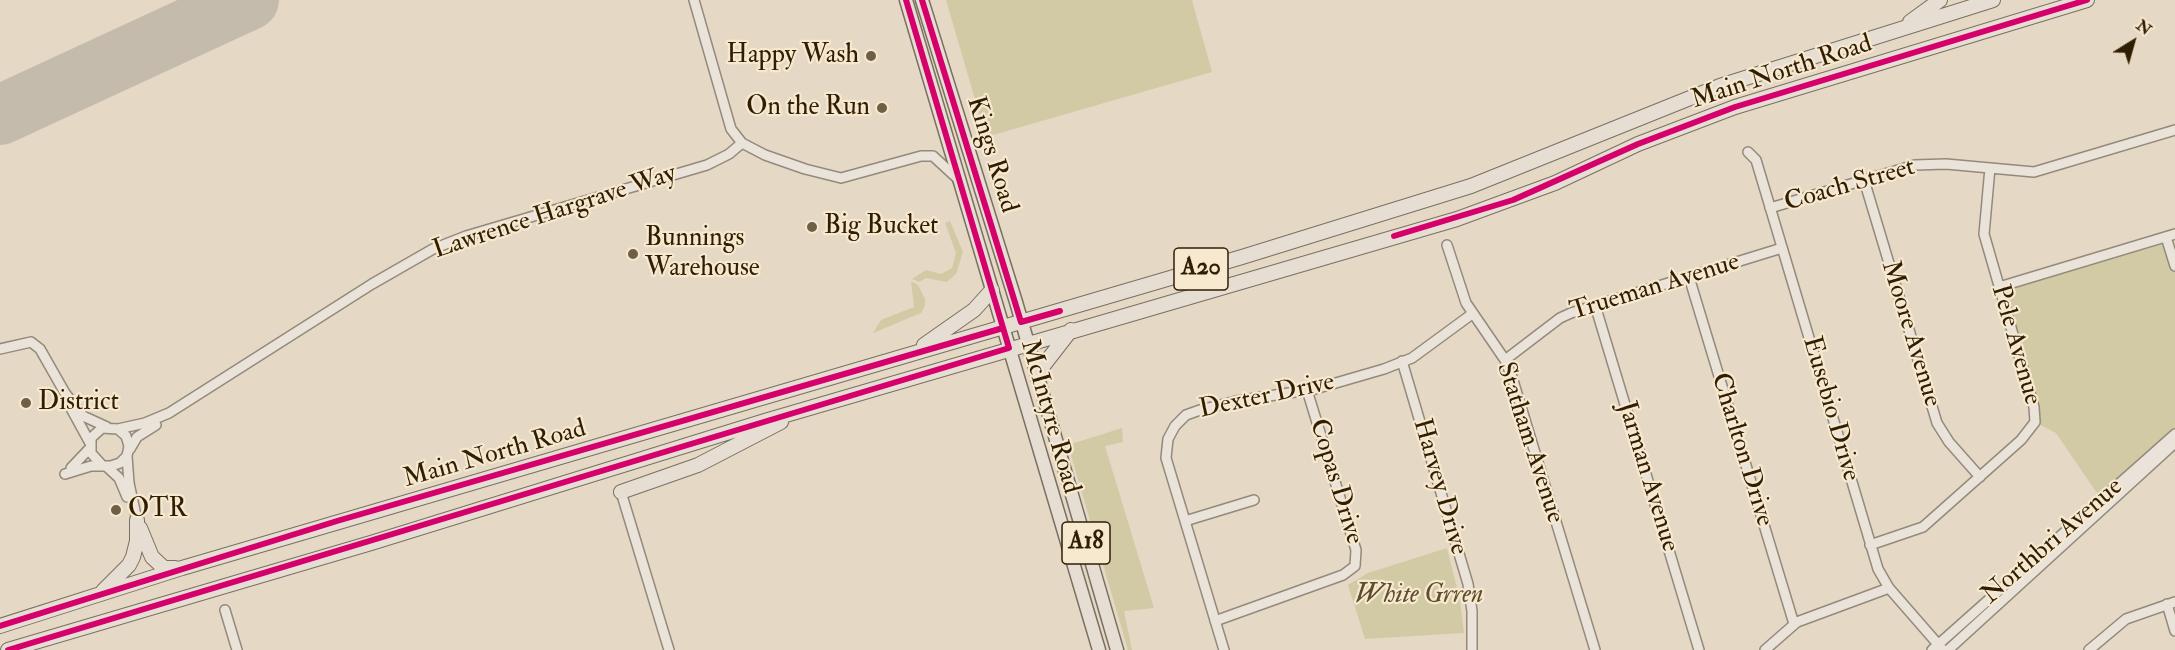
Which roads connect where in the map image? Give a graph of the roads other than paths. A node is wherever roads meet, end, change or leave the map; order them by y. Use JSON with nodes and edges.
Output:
{"nodes":[{"id":1,"x":694,"y":0,"type":"edge"},
{"id":2,"x":906,"y":0,"type":"edge"},
{"id":3,"x":922,"y":0,"type":"edge"},
{"id":4,"x":1940,"y":0,"type":"edge"},
{"id":5,"x":1993,"y":0,"type":"edge"},
{"id":6,"x":2087,"y":0,"type":"edge"},
{"id":7,"x":1904,"y":27,"type":"junction"},
{"id":8,"x":2175,"y":130,"type":"edge"},
{"id":9,"x":742,"y":143,"type":"junction"},
{"id":10,"x":1748,"y":152,"type":"dead end"},
{"id":11,"x":1990,"y":168,"type":"junction"},
{"id":12,"x":960,"y":180,"type":"junction"},
{"id":13,"x":1864,"y":180,"type":"junction"},
{"id":14,"x":1770,"y":208,"type":"junction"},
{"id":15,"x":2170,"y":236,"type":"edge"},
{"id":16,"x":1447,"y":245,"type":"dead end"},
{"id":17,"x":1782,"y":248,"type":"junction"},
{"id":18,"x":2175,"y":266,"type":"edge"},
{"id":19,"x":1689,"y":277,"type":"junction"},
{"id":20,"x":2000,"y":287,"type":"junction"},
{"id":21,"x":992,"y":290,"type":"junction"},
{"id":22,"x":1595,"y":304,"type":"junction"},
{"id":23,"x":1472,"y":314,"type":"junction"},
{"id":24,"x":1021,"y":322,"type":"junction"},
{"id":25,"x":1003,"y":328,"type":"junction"},
{"id":26,"x":1071,"y":330,"type":"junction"},
{"id":27,"x":1028,"y":343,"type":"junction"},
{"id":28,"x":1009,"y":348,"type":"junction"},
{"id":29,"x":0,"y":349,"type":"edge"},
{"id":30,"x":915,"y":352,"type":"junction"},
{"id":31,"x":1505,"y":360,"type":"junction"},
{"id":32,"x":1402,"y":361,"type":"junction"},
{"id":33,"x":1038,"y":379,"type":"junction"},
{"id":34,"x":1307,"y":390,"type":"junction"},
{"id":35,"x":64,"y":393,"type":"junction"},
{"id":36,"x":804,"y":410,"type":"junction"},
{"id":37,"x":169,"y":413,"type":"junction"},
{"id":38,"x":107,"y":427,"type":"junction"},
{"id":39,"x":118,"y":429,"type":"junction"},
{"id":40,"x":2175,"y":435,"type":"edge"},
{"id":41,"x":2175,"y":442,"type":"edge"},
{"id":42,"x":90,"y":446,"type":"junction"},
{"id":43,"x":128,"y":454,"type":"junction"},
{"id":44,"x":103,"y":465,"type":"junction"},
{"id":45,"x":1980,"y":477,"type":"junction"},
{"id":46,"x":1069,"y":486,"type":"junction"},
{"id":47,"x":621,"y":492,"type":"joint"},
{"id":48,"x":1254,"y":500,"type":"dead end"},
{"id":49,"x":136,"y":518,"type":"junction"},
{"id":50,"x":1185,"y":521,"type":"junction"},
{"id":51,"x":1061,"y":525,"type":"junction"},
{"id":52,"x":1870,"y":545,"type":"junction"},
{"id":53,"x":182,"y":567,"type":"junction"},
{"id":54,"x":1889,"y":588,"type":"junction"},
{"id":55,"x":99,"y":594,"type":"junction"},
{"id":56,"x":2171,"y":603,"type":"edge"},
{"id":57,"x":225,"y":610,"type":"dead end"},
{"id":58,"x":1215,"y":621,"type":"junction"},
{"id":59,"x":1794,"y":624,"type":"junction"},
{"id":60,"x":0,"y":626,"type":"edge"},
{"id":61,"x":2175,"y":631,"type":"edge"},
{"id":62,"x":1937,"y":648,"type":"edge"},
{"id":63,"x":8,"y":650,"type":"edge"},
{"id":64,"x":237,"y":650,"type":"edge"},
{"id":65,"x":669,"y":650,"type":"edge"},
{"id":66,"x":1099,"y":650,"type":"edge"},
{"id":67,"x":1116,"y":650,"type":"edge"},
{"id":68,"x":1224,"y":650,"type":"edge"},
{"id":69,"x":1472,"y":650,"type":"edge"},
{"id":70,"x":1595,"y":650,"type":"edge"},
{"id":71,"x":1699,"y":650,"type":"edge"},
{"id":72,"x":1766,"y":650,"type":"edge"},
{"id":73,"x":1948,"y":650,"type":"edge"},
{"id":74,"x":2090,"y":650,"type":"edge"}],
"edges":[{"from":1,"to":9,"type":"street"},
{"from":2,"to":12,"type":"main road","name":"Kings Road","number":"A18"},
{"from":3,"to":24,"type":"main road","name":"Kings Road","number":"A18"},
{"from":4,"to":7,"type":"highway"},
{"from":5,"to":7,"type":"highway","name":"Main North Road","number":"A20"},
{"from":6,"to":26,"type":"highway","name":"Main North Road","number":"A20"},
{"from":7,"to":24,"type":"highway","name":"Main North Road","number":"A20"},
{"from":8,"to":11,"type":"street","name":"Coach Street"},
{"from":9,"to":12,"type":"street"},
{"from":9,"to":37,"type":"street","name":"Lawrence Hargrave Way"},
{"from":10,"to":14,"type":"street","name":"Eusebio Drive"},
{"from":11,"to":13,"type":"street","name":"Coach Street"},
{"from":11,"to":20,"type":"street","name":"Pele Avenue"},
{"from":12,"to":21,"type":"main road","name":"Kings Road","number":"A18"},
{"from":13,"to":14,"type":"street","name":"Coach Street"},
{"from":13,"to":45,"type":"street","name":"Moore Avenue"},
{"from":14,"to":17,"type":"street","name":"Eusebio Drive"},
{"from":15,"to":18,"type":"street"},
{"from":15,"to":20,"type":"street"},
{"from":16,"to":23,"type":"street","name":"Statham Avenue"},
{"from":17,"to":19,"type":"street","name":"Trueman Avenue"},
{"from":17,"to":52,"type":"street","name":"Eusebio Drive"},
{"from":19,"to":22,"type":"street","name":"Trueman Avenue"},
{"from":19,"to":59,"type":"street","name":"Charlton Drive"},
{"from":20,"to":45,"type":"street","name":"Pele Avenue"},
{"from":21,"to":25,"type":"main road","name":"Kings Road","number":"A18"},
{"from":21,"to":30,"type":"highway"},
{"from":22,"to":31,"type":"street","name":"Trueman Avenue"},
{"from":22,"to":71,"type":"street","name":"Jarman Avenue"},
{"from":23,"to":31,"type":"street","name":"Statham Avenue"},
{"from":23,"to":32,"type":"street","name":"Dexter Drive"},
{"from":24,"to":25,"type":"highway","name":"Main North Road","number":"A20"},
{"from":24,"to":27,"type":"main road","name":"McIntyre Road","number":"A18"},
{"from":25,"to":28,"type":"main road","name":"Kings Road","number":"A18"},
{"from":25,"to":30,"type":"highway","name":"Main North Road","number":"A20"},
{"from":26,"to":27,"type":"highway","name":"Main North Road","number":"A20"},
{"from":26,"to":33,"type":"highway"},
{"from":27,"to":28,"type":"highway","name":"Main North Road","number":"A20"},
{"from":27,"to":33,"type":"main road","name":"McIntyre Road","number":"A18"},
{"from":28,"to":36,"type":"highway","name":"Main North Road","number":"A20"},
{"from":28,"to":51,"type":"main road","name":"McIntyre Road","number":"A18"},
{"from":29,"to":35,"type":"street"},
{"from":30,"to":53,"type":"highway","name":"Main North Road","number":"A20"},
{"from":31,"to":70,"type":"street","name":"Statham Avenue"},
{"from":32,"to":34,"type":"street","name":"Dexter Drive"},
{"from":32,"to":69,"type":"street","name":"Harvey Drive"},
{"from":33,"to":46,"type":"main road","name":"McIntyre Road","number":"A18"},
{"from":34,"to":50,"type":"street","name":"Dexter Drive"},
{"from":34,"to":58,"type":"street","name":"Copas Drive"},
{"from":35,"to":38,"type":"street"},
{"from":35,"to":42,"type":"street"},
{"from":36,"to":47,"type":"highway"},
{"from":36,"to":63,"type":"highway","name":"Main North Road","number":"A20"},
{"from":37,"to":39,"type":"street","name":"Lawrence Hargrave Way"},
{"from":37,"to":43,"type":"street","name":"Lawrence Hargrave Way"},
{"from":38,"to":39,"type":"street"},
{"from":38,"to":42,"type":"street"},
{"from":39,"to":43,"type":"street"},
{"from":40,"to":62,"type":"street","name":"Northbri Avenue"},
{"from":41,"to":73,"type":"street","name":"Northbri Avenue"},
{"from":42,"to":44,"type":"street"},
{"from":42,"to":44,"type":"street"},
{"from":43,"to":44,"type":"street"},
{"from":43,"to":49,"type":"street"},
{"from":44,"to":49,"type":"street"},
{"from":45,"to":52,"type":"street","name":"Pele Avenue"},
{"from":46,"to":51,"type":"main road"},
{"from":46,"to":67,"type":"main road","name":"McIntyre Road","number":"A18"},
{"from":47,"to":65,"type":"street"},
{"from":48,"to":50,"type":"street"},
{"from":49,"to":53,"type":"highway"},
{"from":49,"to":55,"type":"highway"},
{"from":50,"to":58,"type":"street","name":"Dexter Drive"},
{"from":51,"to":66,"type":"main road","name":"McIntyre Road","number":"A18"},
{"from":52,"to":54,"type":"street","name":"Eusebio Drive"},
{"from":53,"to":55,"type":"highway","name":"Main North Road","number":"A20"},
{"from":54,"to":59,"type":"street"},
{"from":54,"to":62,"type":"street","name":"Eusebio Drive"},
{"from":55,"to":60,"type":"highway","name":"Main North Road","number":"A20"},
{"from":56,"to":61,"type":"street"},
{"from":56,"to":74,"type":"street"},
{"from":57,"to":64,"type":"street"},
{"from":58,"to":68,"type":"street","name":"Dexter Drive"},
{"from":59,"to":72,"type":"street"}]}
